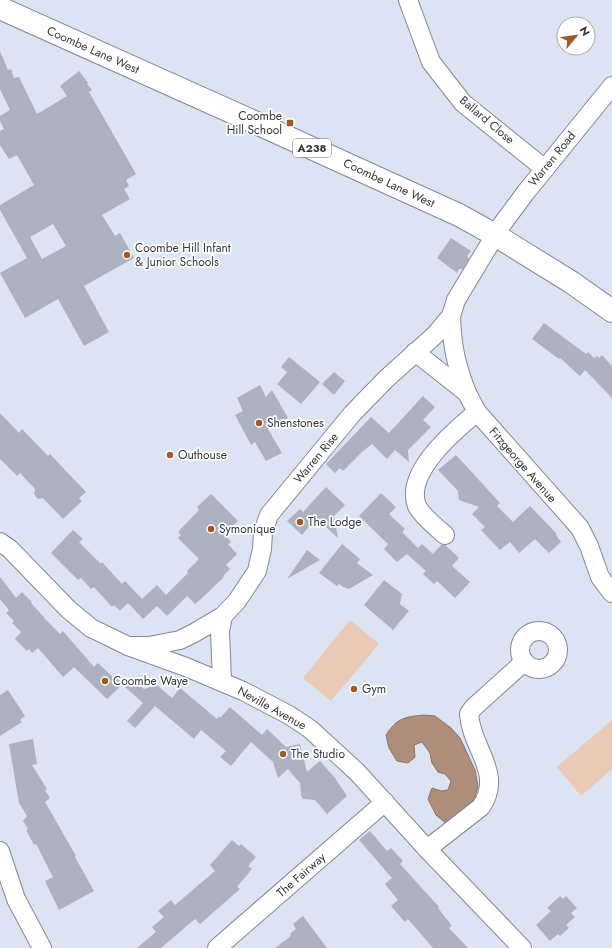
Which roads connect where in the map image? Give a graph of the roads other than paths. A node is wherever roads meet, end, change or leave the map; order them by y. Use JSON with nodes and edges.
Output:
{"nodes":[{"id":1,"x":408,"y":0,"type":"edge"},
{"id":2,"x":0,"y":8,"type":"edge"},
{"id":3,"x":612,"y":86,"type":"edge"},
{"id":4,"x":545,"y":169,"type":"junction"},
{"id":5,"x":495,"y":235,"type":"junction"},
{"id":6,"x":612,"y":311,"type":"edge"},
{"id":7,"x":452,"y":316,"type":"junction"},
{"id":8,"x":415,"y":352,"type":"junction"},
{"id":9,"x":467,"y":393,"type":"junction"},
{"id":10,"x":477,"y":412,"type":"junction"},
{"id":11,"x":444,"y":535,"type":"dead end"},
{"id":12,"x":0,"y":542,"type":"edge"},
{"id":13,"x":612,"y":593,"type":"edge"},
{"id":14,"x":223,"y":616,"type":"junction"},
{"id":15,"x":128,"y":646,"type":"junction"},
{"id":16,"x":524,"y":662,"type":"dead end"},
{"id":17,"x":222,"y":681,"type":"junction"},
{"id":18,"x":385,"y":802,"type":"junction"},
{"id":19,"x":427,"y":849,"type":"junction"},
{"id":20,"x":0,"y":851,"type":"edge"},
{"id":21,"x":42,"y":948,"type":"edge"},
{"id":22,"x":217,"y":948,"type":"edge"},
{"id":23,"x":522,"y":948,"type":"edge"}],
"edges":[{"from":1,"to":4,"type":"street","name":"Ballard Close"},
{"from":2,"to":5,"type":"main road","name":"Coombe Lane West","number":"A238"},
{"from":3,"to":4,"type":"street","name":"Warren Road"},
{"from":4,"to":5,"type":"street","name":"Warren Road"},
{"from":5,"to":6,"type":"main road","name":"Coombe Lane West","number":"A238"},
{"from":5,"to":7,"type":"street","name":"Warren Rise"},
{"from":7,"to":8,"type":"street","name":"Warren Rise"},
{"from":7,"to":9,"type":"street"},
{"from":8,"to":9,"type":"street","name":"Fitzgeorge Avenue"},
{"from":8,"to":14,"type":"street","name":"Warren Rise"},
{"from":9,"to":10,"type":"street","name":"Fitzgeorge Avenue"},
{"from":10,"to":11,"type":"street"},
{"from":10,"to":13,"type":"street","name":"Fitzgeorge Avenue"},
{"from":12,"to":15,"type":"street","name":"Neville Avenue"},
{"from":14,"to":15,"type":"street","name":"Warren Rise"},
{"from":14,"to":17,"type":"street"},
{"from":15,"to":17,"type":"street","name":"Neville Avenue"},
{"from":16,"to":19,"type":"street"},
{"from":17,"to":18,"type":"street","name":"Neville Avenue"},
{"from":18,"to":19,"type":"street","name":"Neville Avenue"},
{"from":18,"to":22,"type":"street","name":"The Fairway"},
{"from":19,"to":23,"type":"street","name":"Neville Avenue"},
{"from":20,"to":21,"type":"street"}]}
